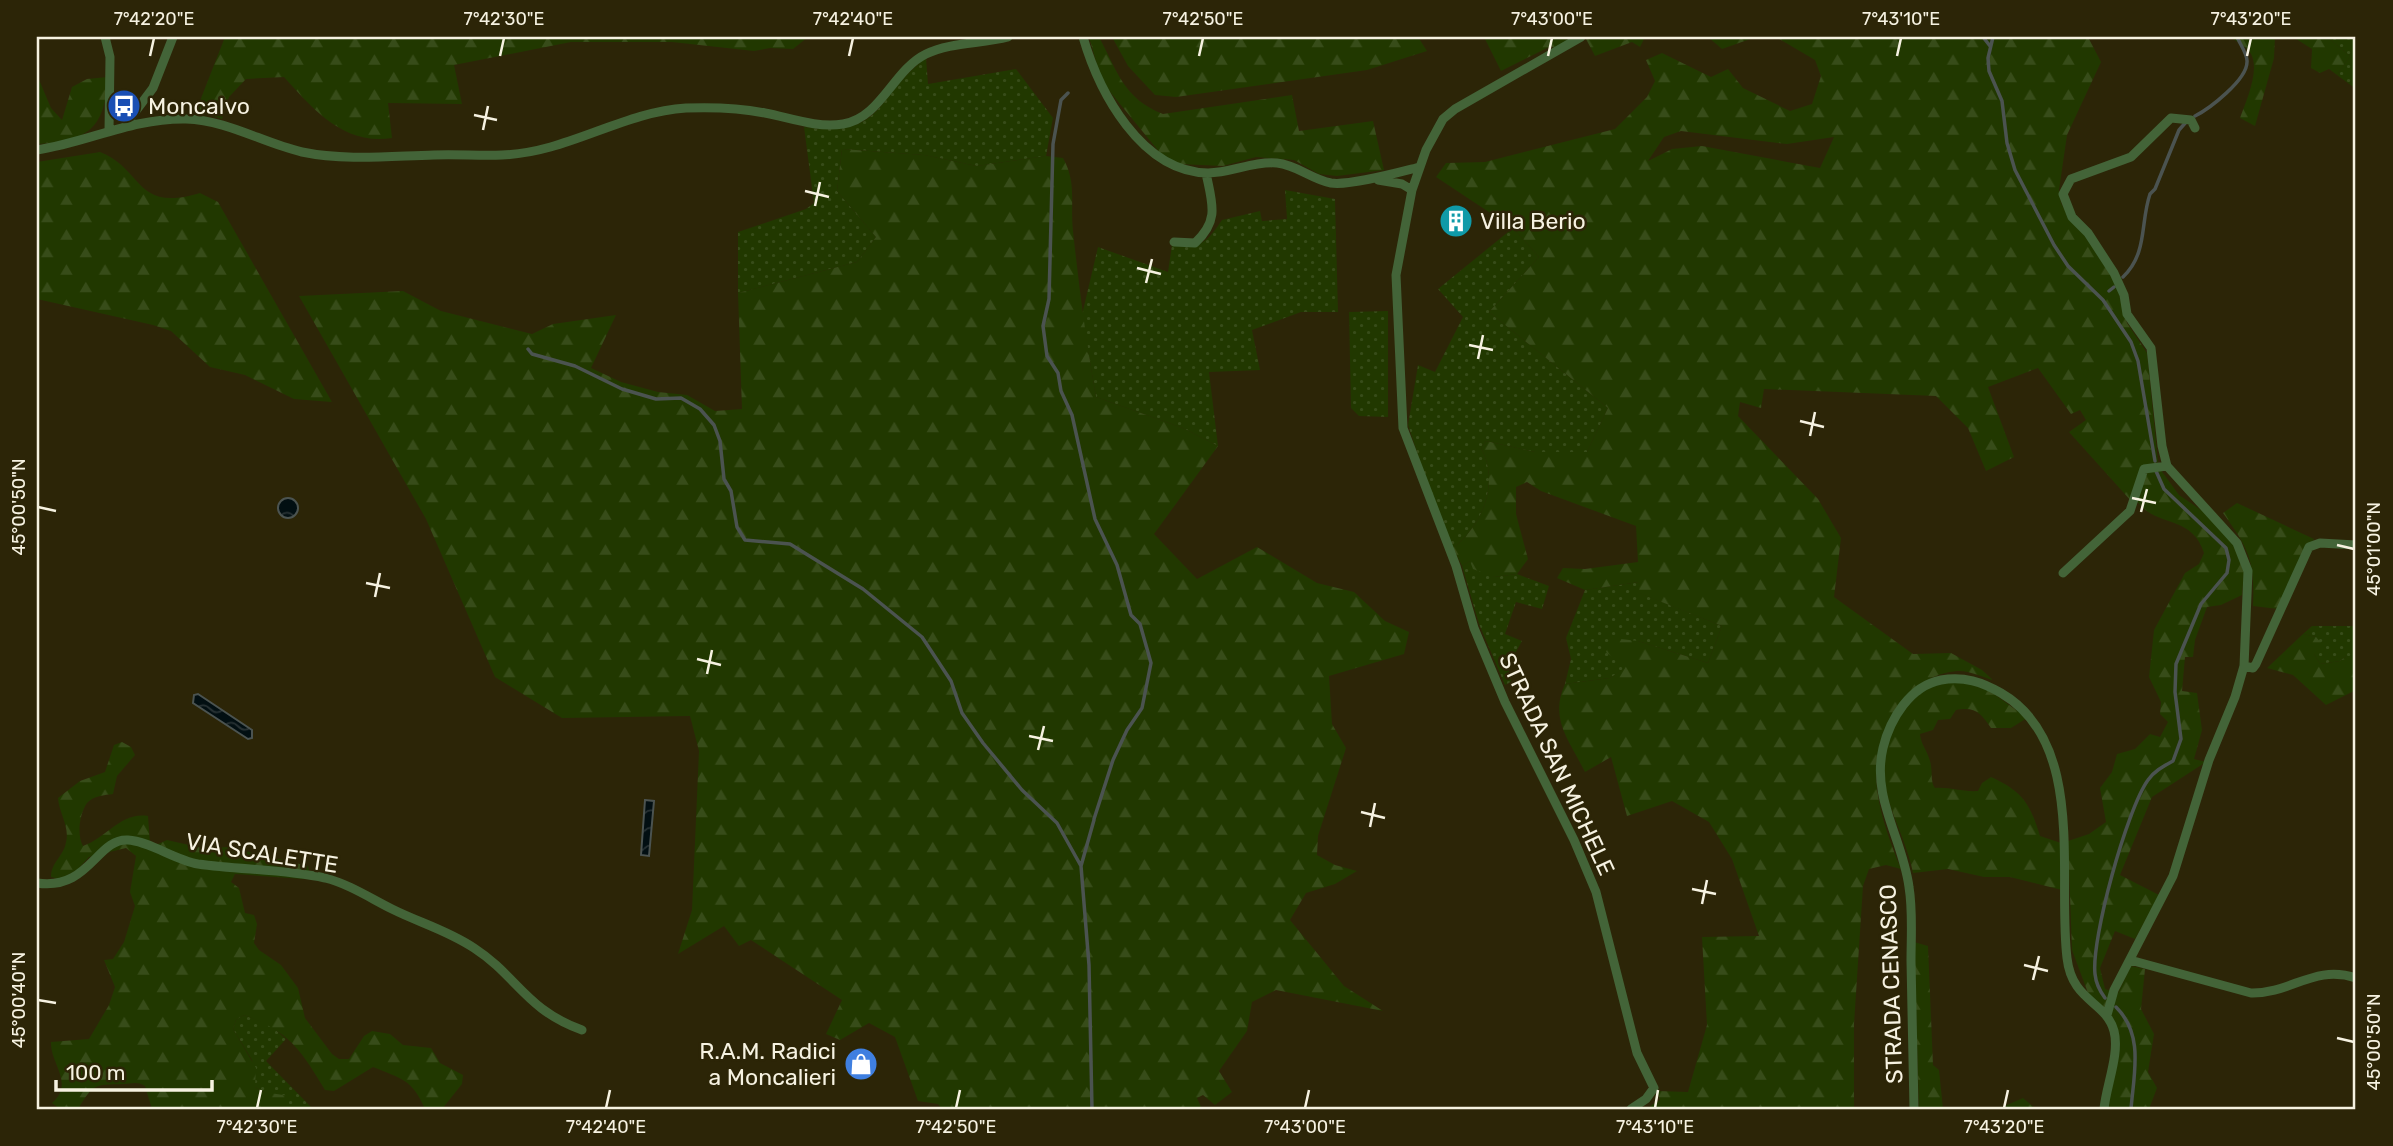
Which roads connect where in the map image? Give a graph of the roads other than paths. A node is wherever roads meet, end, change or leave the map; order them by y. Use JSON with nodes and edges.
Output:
{"nodes":[{"id":1,"x":105,"y":37,"type":"edge"},
{"id":2,"x":173,"y":37,"type":"edge"},
{"id":3,"x":1008,"y":37,"type":"edge"},
{"id":4,"x":1083,"y":37,"type":"edge"},
{"id":5,"x":1581,"y":37,"type":"edge"},
{"id":6,"x":126,"y":124,"type":"junction"},
{"id":7,"x":2195,"y":128,"type":"dead end"},
{"id":8,"x":109,"y":131,"type":"junction"},
{"id":9,"x":37,"y":150,"type":"edge"},
{"id":10,"x":1420,"y":167,"type":"junction"},
{"id":11,"x":1206,"y":173,"type":"junction"},
{"id":12,"x":1365,"y":178,"type":"junction"},
{"id":13,"x":1412,"y":190,"type":"junction"},
{"id":14,"x":1174,"y":242,"type":"dead end"},
{"id":15,"x":2168,"y":467,"type":"junction"},
{"id":16,"x":2356,"y":545,"type":"edge"},
{"id":17,"x":2063,"y":573,"type":"dead end"},
{"id":18,"x":2248,"y":667,"type":"junction"},
{"id":19,"x":37,"y":883,"type":"edge"},
{"id":20,"x":2130,"y":960,"type":"junction"},
{"id":21,"x":2356,"y":978,"type":"edge"},
{"id":22,"x":2107,"y":1016,"type":"junction"},
{"id":23,"x":582,"y":1030,"type":"dead end"},
{"id":24,"x":1630,"y":1109,"type":"edge"},
{"id":25,"x":1914,"y":1109,"type":"edge"},
{"id":26,"x":2104,"y":1109,"type":"edge"}],
"edges":[{"from":1,"to":8,"type":"street"},
{"from":2,"to":6,"type":"street"},
{"from":3,"to":6,"type":"street"},
{"from":4,"to":11,"type":"street"},
{"from":5,"to":10,"type":"street"},
{"from":6,"to":8,"type":"street"},
{"from":7,"to":15,"type":"street"},
{"from":8,"to":9,"type":"street"},
{"from":10,"to":12,"type":"street"},
{"from":10,"to":13,"type":"street"},
{"from":11,"to":12,"type":"street"},
{"from":11,"to":14,"type":"street"},
{"from":12,"to":13,"type":"street"},
{"from":13,"to":24,"type":"street","name":"STRADA SAN MICHELE"},
{"from":15,"to":17,"type":"street"},
{"from":15,"to":18,"type":"street"},
{"from":16,"to":18,"type":"street"},
{"from":18,"to":20,"type":"street"},
{"from":19,"to":23,"type":"street","name":"VIA SCALETTE"},
{"from":20,"to":21,"type":"street"},
{"from":20,"to":22,"type":"street"},
{"from":22,"to":25,"type":"street","name":"STRADA CENASCO"},
{"from":22,"to":26,"type":"street"}]}
